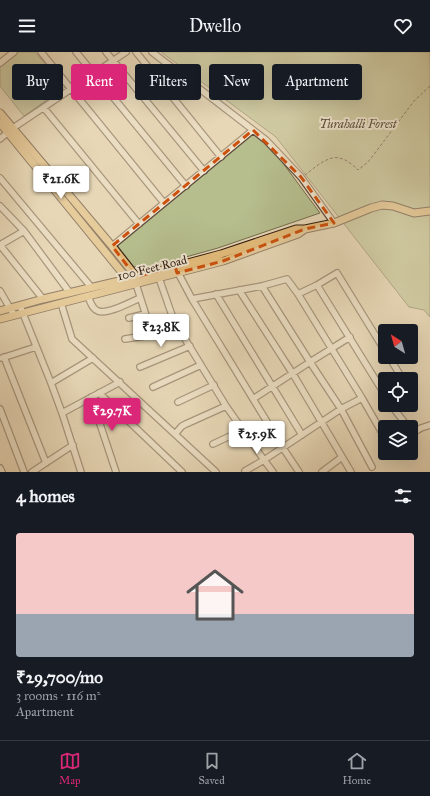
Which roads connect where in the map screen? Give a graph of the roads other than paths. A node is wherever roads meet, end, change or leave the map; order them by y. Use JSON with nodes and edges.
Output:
{"nodes":[{"id":1,"x":14,"y":52,"type":"edge"},
{"id":2,"x":41,"y":52,"type":"edge"},
{"id":3,"x":76,"y":52,"type":"edge"},
{"id":4,"x":106,"y":52,"type":"edge"},
{"id":5,"x":126,"y":52,"type":"edge"},
{"id":6,"x":136,"y":52,"type":"edge"},
{"id":7,"x":152,"y":52,"type":"edge"},
{"id":8,"x":113,"y":61,"type":"junction"},
{"id":9,"x":0,"y":63,"type":"edge"},
{"id":10,"x":86,"y":64,"type":"edge"},
{"id":11,"x":109,"y":64,"type":"edge"},
{"id":12,"x":71,"y":88,"type":"edge"},
{"id":13,"x":71,"y":90,"type":"edge"},
{"id":14,"x":81,"y":100,"type":"edge"},
{"id":15,"x":115,"y":100,"type":"edge"},
{"id":16,"x":44,"y":108,"type":"junction"},
{"id":17,"x":0,"y":113,"type":"edge"},
{"id":18,"x":0,"y":123,"type":"edge"},
{"id":19,"x":10,"y":130,"type":"junction"},
{"id":20,"x":253,"y":130,"type":"junction"},
{"id":21,"x":0,"y":139,"type":"edge"},
{"id":22,"x":221,"y":157,"type":"junction"},
{"id":23,"x":204,"y":171,"type":"junction"},
{"id":24,"x":0,"y":178,"type":"edge"},
{"id":25,"x":186,"y":186,"type":"junction"},
{"id":26,"x":74,"y":201,"type":"junction"},
{"id":27,"x":164,"y":203,"type":"junction"},
{"id":28,"x":0,"y":206,"type":"edge"},
{"id":29,"x":68,"y":206,"type":"junction"},
{"id":30,"x":430,"y":211,"type":"edge"},
{"id":31,"x":334,"y":223,"type":"junction"},
{"id":32,"x":139,"y":224,"type":"junction"},
{"id":33,"x":24,"y":230,"type":"junction"},
{"id":34,"x":0,"y":245,"type":"edge"},
{"id":35,"x":112,"y":246,"type":"junction"},
{"id":36,"x":176,"y":270,"type":"junction"},
{"id":37,"x":159,"y":278,"type":"junction"},
{"id":38,"x":134,"y":281,"type":"junction"},
{"id":39,"x":317,"y":285,"type":"junction"},
{"id":40,"x":262,"y":286,"type":"junction"},
{"id":41,"x":92,"y":288,"type":"junction"},
{"id":42,"x":239,"y":290,"type":"junction"},
{"id":43,"x":0,"y":291,"type":"edge"},
{"id":44,"x":70,"y":293,"type":"junction"},
{"id":45,"x":216,"y":294,"type":"junction"},
{"id":46,"x":298,"y":294,"type":"junction"},
{"id":47,"x":88,"y":296,"type":"junction"},
{"id":48,"x":140,"y":298,"type":"junction"},
{"id":49,"x":192,"y":298,"type":"junction"},
{"id":50,"x":43,"y":299,"type":"junction"},
{"id":51,"x":61,"y":303,"type":"junction"},
{"id":52,"x":21,"y":310,"type":"junction"},
{"id":53,"x":0,"y":311,"type":"edge"},
{"id":54,"x":12,"y":312,"type":"junction"},
{"id":55,"x":145,"y":314,"type":"junction"},
{"id":56,"x":129,"y":318,"type":"dead end"},
{"id":57,"x":0,"y":319,"type":"edge"},
{"id":58,"x":350,"y":337,"type":"junction"},
{"id":59,"x":126,"y":339,"type":"dead end"},
{"id":60,"x":378,"y":340,"type":"edge"},
{"id":61,"x":190,"y":346,"type":"junction"},
{"id":62,"x":36,"y":347,"type":"junction"},
{"id":63,"x":331,"y":349,"type":"junction"},
{"id":64,"x":2,"y":358,"type":"edge"},
{"id":65,"x":92,"y":358,"type":"junction"},
{"id":66,"x":310,"y":362,"type":"junction"},
{"id":67,"x":201,"y":365,"type":"junction"},
{"id":68,"x":140,"y":367,"type":"dead end"},
{"id":69,"x":292,"y":374,"type":"junction"},
{"id":70,"x":120,"y":382,"type":"junction"},
{"id":71,"x":51,"y":383,"type":"junction"},
{"id":72,"x":378,"y":383,"type":"edge"},
{"id":73,"x":214,"y":385,"type":"junction"},
{"id":74,"x":273,"y":386,"type":"junction"},
{"id":75,"x":153,"y":387,"type":"dead end"},
{"id":76,"x":99,"y":393,"type":"junction"},
{"id":77,"x":91,"y":398,"type":"junction"},
{"id":78,"x":362,"y":398,"type":"junction"},
{"id":79,"x":253,"y":399,"type":"junction"},
{"id":80,"x":178,"y":402,"type":"dead end"},
{"id":81,"x":226,"y":406,"type":"junction"},
{"id":82,"x":0,"y":409,"type":"edge"},
{"id":83,"x":341,"y":410,"type":"junction"},
{"id":84,"x":396,"y":412,"type":"edge"},
{"id":85,"x":62,"y":413,"type":"junction"},
{"id":86,"x":403,"y":420,"type":"edge"},
{"id":87,"x":322,"y":423,"type":"junction"},
{"id":88,"x":430,"y":425,"type":"edge"},
{"id":89,"x":378,"y":426,"type":"edge"},
{"id":90,"x":243,"y":430,"type":"junction"},
{"id":91,"x":418,"y":430,"type":"edge"},
{"id":92,"x":175,"y":434,"type":"junction"},
{"id":93,"x":302,"y":435,"type":"junction"},
{"id":94,"x":213,"y":444,"type":"dead end"},
{"id":95,"x":72,"y":445,"type":"junction"},
{"id":96,"x":283,"y":448,"type":"junction"},
{"id":97,"x":342,"y":457,"type":"junction"},
{"id":98,"x":264,"y":460,"type":"junction"},
{"id":99,"x":46,"y":463,"type":"junction"},
{"id":100,"x":372,"y":467,"type":"dead end"},
{"id":101,"x":0,"y":468,"type":"edge"},
{"id":102,"x":245,"y":471,"type":"edge"},
{"id":103,"x":2,"y":472,"type":"edge"},
{"id":104,"x":24,"y":472,"type":"edge"},
{"id":105,"x":32,"y":472,"type":"edge"},
{"id":106,"x":81,"y":472,"type":"edge"},
{"id":107,"x":116,"y":472,"type":"edge"},
{"id":108,"x":182,"y":472,"type":"edge"},
{"id":109,"x":216,"y":472,"type":"edge"},
{"id":110,"x":273,"y":472,"type":"edge"},
{"id":111,"x":299,"y":472,"type":"edge"},
{"id":112,"x":322,"y":472,"type":"edge"},
{"id":113,"x":351,"y":472,"type":"edge"}],
"edges":[{"from":1,"to":9,"type":"street"},
{"from":2,"to":12,"type":"street"},
{"from":3,"to":10,"type":"street"},
{"from":4,"to":8,"type":"street"},
{"from":5,"to":8,"type":"street"},
{"from":6,"to":22,"type":"street"},
{"from":7,"to":20,"type":"street"},
{"from":8,"to":11,"type":"street"},
{"from":8,"to":23,"type":"street"},
{"from":13,"to":16,"type":"street"},
{"from":14,"to":27,"type":"street"},
{"from":15,"to":25,"type":"street"},
{"from":16,"to":19,"type":"street"},
{"from":16,"to":32,"type":"street"},
{"from":17,"to":19,"type":"main road"},
{"from":18,"to":19,"type":"main road"},
{"from":19,"to":21,"type":"street"},
{"from":19,"to":26,"type":"main road"},
{"from":19,"to":29,"type":"main road"},
{"from":20,"to":22,"type":"street"},
{"from":20,"to":31,"type":"street"},
{"from":22,"to":23,"type":"street"},
{"from":23,"to":25,"type":"street"},
{"from":24,"to":41,"type":"street"},
{"from":25,"to":27,"type":"street"},
{"from":26,"to":29,"type":"main road"},
{"from":26,"to":35,"type":"main road"},
{"from":27,"to":32,"type":"street"},
{"from":28,"to":33,"type":"street"},
{"from":29,"to":38,"type":"main road"},
{"from":30,"to":31,"type":"main road","name":"100 Feet Road"},
{"from":31,"to":36,"type":"main road","name":"100 Feet Road"},
{"from":32,"to":35,"type":"street"},
{"from":33,"to":34,"type":"street"},
{"from":33,"to":44,"type":"street"},
{"from":34,"to":50,"type":"street"},
{"from":35,"to":38,"type":"main road"},
{"from":36,"to":37,"type":"main road","name":"100 Feet Road"},
{"from":36,"to":38,"type":"main road","name":"100 Feet Road"},
{"from":36,"to":49,"type":"street"},
{"from":37,"to":38,"type":"main road","name":"100 Feet Road"},
{"from":37,"to":61,"type":"street"},
{"from":38,"to":41,"type":"main road","name":"100 Feet Road"},
{"from":38,"to":47,"type":"main road","name":"100 Feet Road"},
{"from":38,"to":48,"type":"street"},
{"from":39,"to":46,"type":"street"},
{"from":39,"to":58,"type":"street"},
{"from":39,"to":60,"type":"street"},
{"from":40,"to":42,"type":"street"},
{"from":40,"to":46,"type":"street"},
{"from":40,"to":66,"type":"street"},
{"from":41,"to":44,"type":"main road","name":"100 Feet Road"},
{"from":42,"to":45,"type":"street"},
{"from":42,"to":69,"type":"street"},
{"from":43,"to":54,"type":"street"},
{"from":44,"to":50,"type":"main road","name":"100 Feet Road"},
{"from":45,"to":49,"type":"street"},
{"from":45,"to":74,"type":"street"},
{"from":46,"to":63,"type":"street"},
{"from":47,"to":48,"type":"street"},
{"from":47,"to":51,"type":"main road","name":"100 Feet Road"},
{"from":48,"to":55,"type":"street"},
{"from":49,"to":79,"type":"street"},
{"from":50,"to":52,"type":"main road","name":"100 Feet Road"},
{"from":51,"to":52,"type":"main road","name":"100 Feet Road"},
{"from":51,"to":65,"type":"street"},
{"from":52,"to":54,"type":"main road","name":"100 Feet Road"},
{"from":52,"to":62,"type":"street"},
{"from":53,"to":54,"type":"main road","name":"100 Feet Road"},
{"from":54,"to":57,"type":"main road","name":"100 Feet Road"},
{"from":55,"to":56,"type":"street"},
{"from":55,"to":59,"type":"street"},
{"from":58,"to":63,"type":"street"},
{"from":58,"to":72,"type":"street"},
{"from":61,"to":67,"type":"street"},
{"from":61,"to":68,"type":"street"},
{"from":62,"to":64,"type":"street"},
{"from":62,"to":71,"type":"street"},
{"from":63,"to":66,"type":"street"},
{"from":63,"to":78,"type":"street"},
{"from":64,"to":99,"type":"street"},
{"from":65,"to":70,"type":"street"},
{"from":65,"to":71,"type":"street"},
{"from":66,"to":69,"type":"street"},
{"from":66,"to":83,"type":"street"},
{"from":67,"to":73,"type":"street"},
{"from":67,"to":75,"type":"street"},
{"from":69,"to":74,"type":"street"},
{"from":69,"to":87,"type":"street"},
{"from":70,"to":76,"type":"street"},
{"from":70,"to":92,"type":"street"},
{"from":71,"to":85,"type":"street"},
{"from":73,"to":80,"type":"street"},
{"from":73,"to":81,"type":"street"},
{"from":74,"to":79,"type":"street"},
{"from":74,"to":93,"type":"street"},
{"from":76,"to":77,"type":"street"},
{"from":76,"to":108,"type":"street"},
{"from":77,"to":85,"type":"street"},
{"from":77,"to":107,"type":"street"},
{"from":78,"to":83,"type":"street"},
{"from":78,"to":89,"type":"street"},
{"from":79,"to":96,"type":"street"},
{"from":81,"to":90,"type":"street"},
{"from":81,"to":92,"type":"street"},
{"from":82,"to":104,"type":"street"},
{"from":83,"to":87,"type":"street"},
{"from":83,"to":100,"type":"street"},
{"from":84,"to":86,"type":"street"},
{"from":85,"to":95,"type":"street"},
{"from":87,"to":93,"type":"street"},
{"from":87,"to":97,"type":"street"},
{"from":88,"to":91,"type":"street"},
{"from":90,"to":94,"type":"street"},
{"from":90,"to":98,"type":"street"},
{"from":92,"to":109,"type":"street"},
{"from":93,"to":96,"type":"street"},
{"from":95,"to":99,"type":"street"},
{"from":95,"to":106,"type":"street"},
{"from":96,"to":98,"type":"street"},
{"from":96,"to":111,"type":"street"},
{"from":97,"to":112,"type":"street"},
{"from":97,"to":113,"type":"street"},
{"from":98,"to":102,"type":"street"},
{"from":98,"to":110,"type":"street"},
{"from":99,"to":105,"type":"street"},
{"from":101,"to":103,"type":"street"}]}
